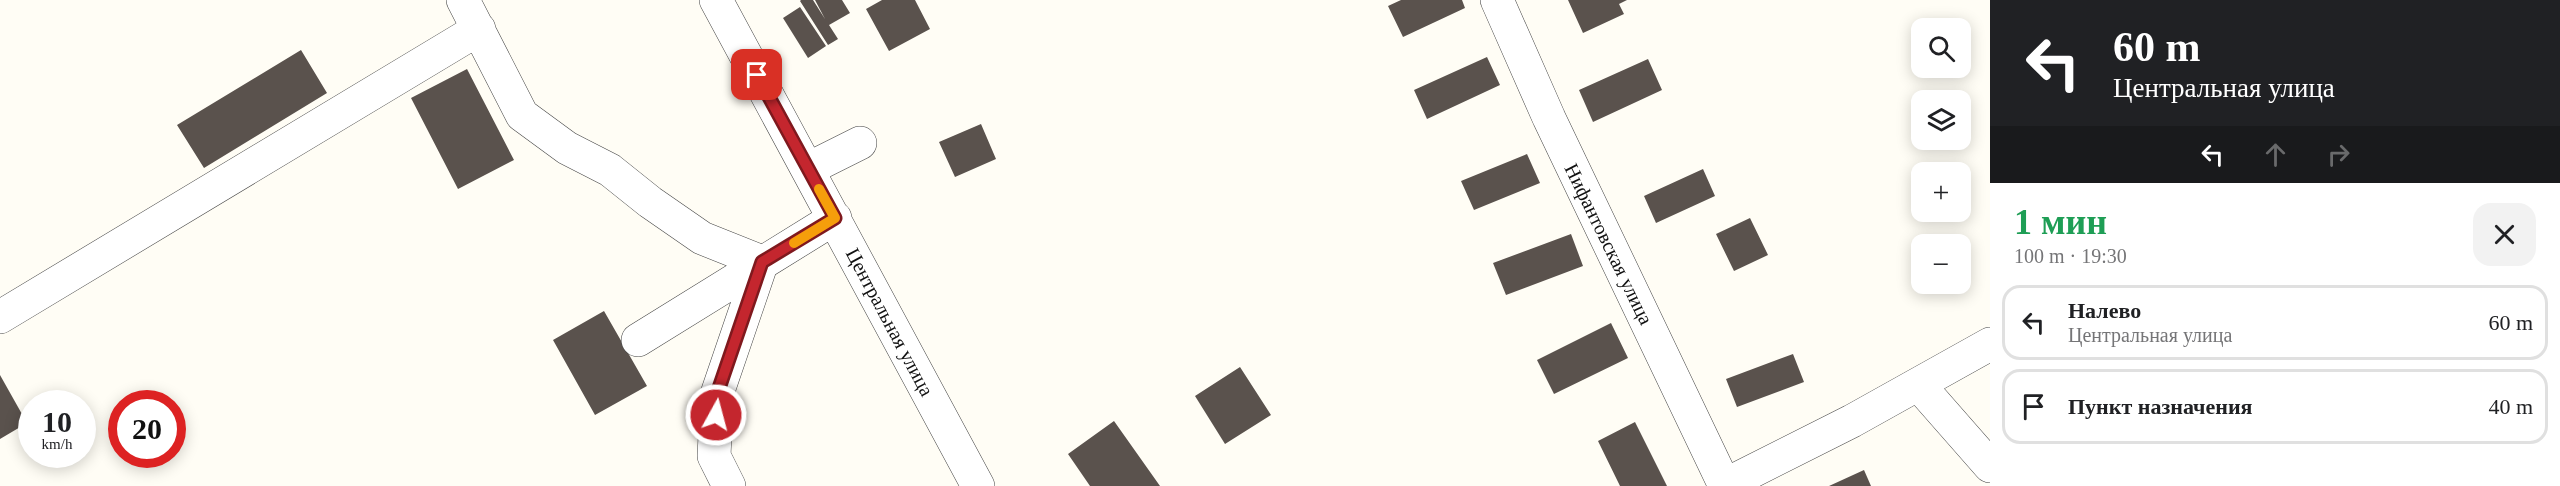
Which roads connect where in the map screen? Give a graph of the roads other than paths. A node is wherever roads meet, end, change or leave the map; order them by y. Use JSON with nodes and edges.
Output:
{"nodes":[{"id":1,"x":463,"y":0,"type":"edge"},
{"id":2,"x":716,"y":0,"type":"edge"},
{"id":3,"x":1497,"y":0,"type":"edge"},
{"id":4,"x":479,"y":28,"type":"junction"},
{"id":5,"x":860,"y":143,"type":"dead end"},
{"id":6,"x":808,"y":170,"type":"junction"},
{"id":7,"x":835,"y":218,"type":"junction"},
{"id":8,"x":762,"y":262,"type":"junction"},
{"id":9,"x":0,"y":317,"type":"edge"},
{"id":10,"x":638,"y":340,"type":"dead end"},
{"id":11,"x":1990,"y":344,"type":"edge"},
{"id":12,"x":1918,"y":384,"type":"junction"},
{"id":13,"x":1990,"y":466,"type":"edge"},
{"id":14,"x":1725,"y":485,"type":"edge"},
{"id":15,"x":729,"y":486,"type":"edge"},
{"id":16,"x":978,"y":486,"type":"edge"}],
"edges":[{"from":1,"to":4,"type":"street"},
{"from":2,"to":6,"type":"street","name":"Центральная улица"},
{"from":3,"to":14,"type":"street","name":"Нифантовская улица"},
{"from":4,"to":8,"type":"street"},
{"from":4,"to":9,"type":"street"},
{"from":5,"to":6,"type":"street"},
{"from":6,"to":7,"type":"street","name":"Центральная улица"},
{"from":7,"to":8,"type":"street"},
{"from":7,"to":16,"type":"street","name":"Центральная улица"},
{"from":8,"to":10,"type":"street"},
{"from":8,"to":15,"type":"street"},
{"from":11,"to":12,"type":"street"},
{"from":12,"to":13,"type":"street"},
{"from":12,"to":14,"type":"street"}]}
